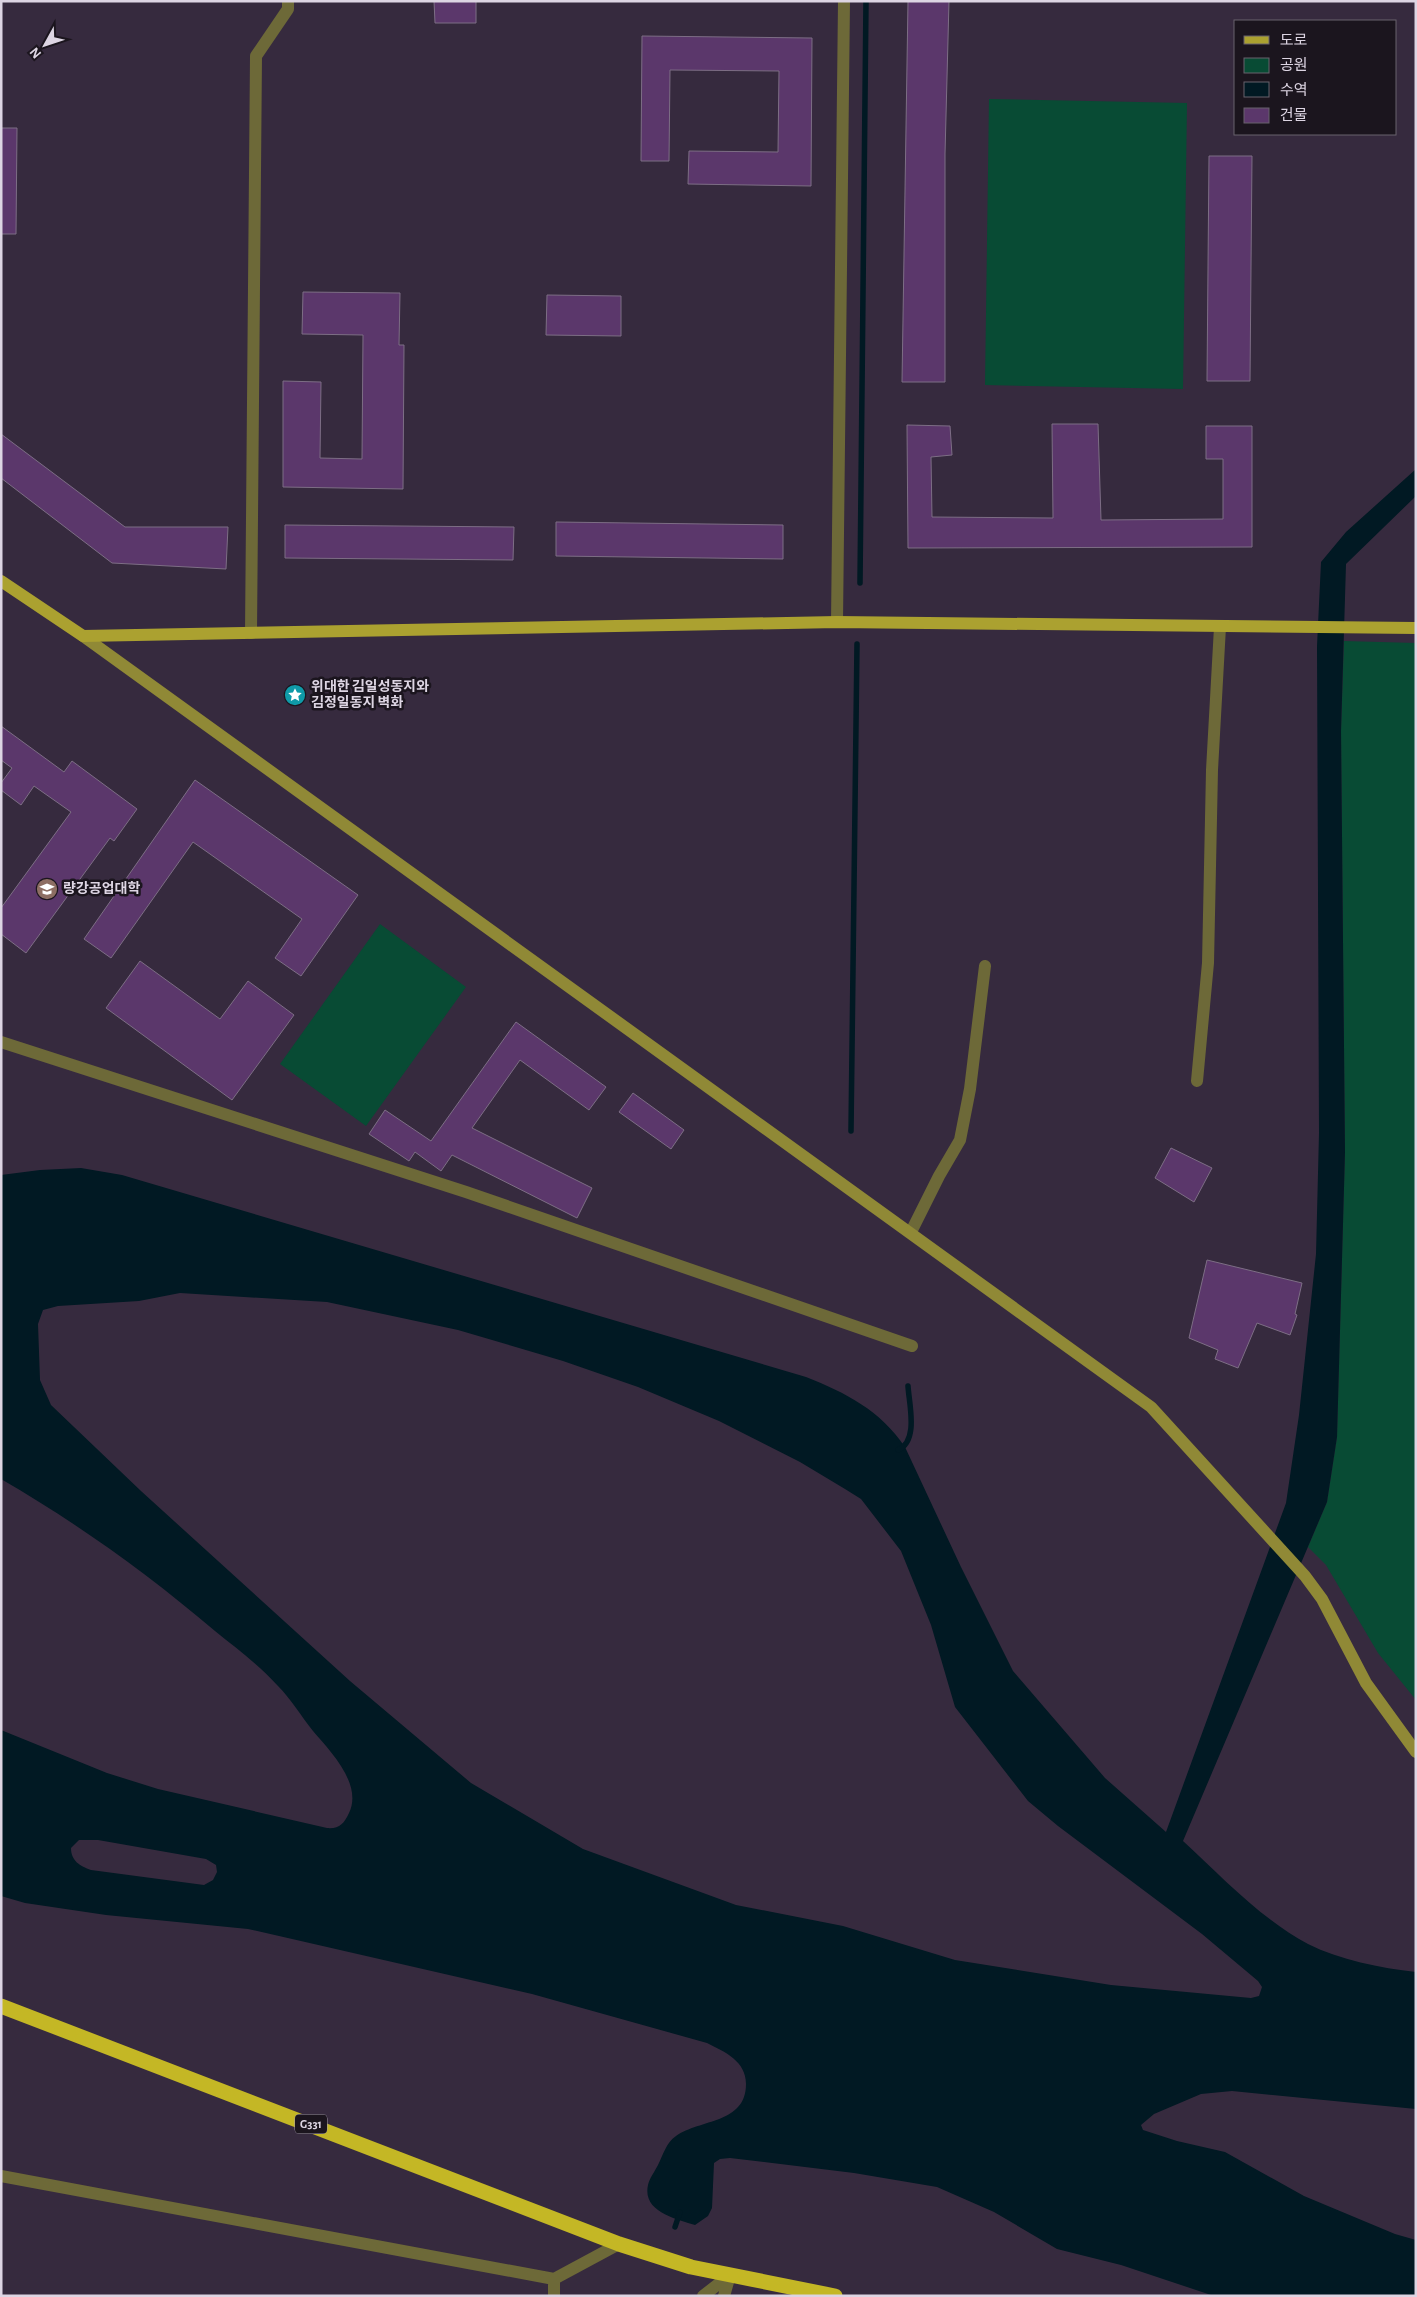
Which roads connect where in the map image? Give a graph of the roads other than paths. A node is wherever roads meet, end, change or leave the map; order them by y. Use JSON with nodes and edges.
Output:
{"nodes":[{"id":1,"x":288,"y":1,"type":"edge"},
{"id":2,"x":844,"y":1,"type":"edge"},
{"id":3,"x":1,"y":581,"type":"edge"},
{"id":4,"x":837,"y":622,"type":"junction"},
{"id":5,"x":1220,"y":626,"type":"junction"},
{"id":6,"x":1416,"y":628,"type":"edge"},
{"id":7,"x":252,"y":633,"type":"junction"},
{"id":8,"x":83,"y":636,"type":"junction"},
{"id":9,"x":985,"y":966,"type":"dead end"},
{"id":10,"x":1,"y":1042,"type":"edge"},
{"id":11,"x":1196,"y":1081,"type":"dead end"},
{"id":12,"x":911,"y":1232,"type":"junction"},
{"id":13,"x":912,"y":1346,"type":"dead end"},
{"id":14,"x":1416,"y":1752,"type":"edge"},
{"id":15,"x":1,"y":2006,"type":"edge"},
{"id":16,"x":1,"y":2176,"type":"edge"},
{"id":17,"x":619,"y":2244,"type":"junction"},
{"id":18,"x":730,"y":2275,"type":"junction"},
{"id":19,"x":554,"y":2279,"type":"junction"},
{"id":20,"x":554,"y":2296,"type":"edge"},
{"id":21,"x":703,"y":2296,"type":"edge"},
{"id":22,"x":724,"y":2296,"type":"edge"},
{"id":23,"x":835,"y":2296,"type":"edge"}],
"edges":[{"from":1,"to":7,"type":"street"},
{"from":2,"to":4,"type":"street"},
{"from":3,"to":8,"type":"main road"},
{"from":4,"to":5,"type":"main road"},
{"from":4,"to":7,"type":"main road"},
{"from":5,"to":6,"type":"main road"},
{"from":5,"to":11,"type":"street"},
{"from":7,"to":8,"type":"main road"},
{"from":8,"to":12,"type":"main road"},
{"from":9,"to":12,"type":"street"},
{"from":10,"to":13,"type":"street"},
{"from":12,"to":14,"type":"main road"},
{"from":15,"to":17,"type":"highway","number":"G331"},
{"from":16,"to":19,"type":"street"},
{"from":17,"to":18,"type":"highway","number":"G331"},
{"from":17,"to":19,"type":"street"},
{"from":18,"to":21,"type":"street"},
{"from":18,"to":22,"type":"street"},
{"from":18,"to":23,"type":"highway","number":"G331"},
{"from":19,"to":20,"type":"street"}]}
